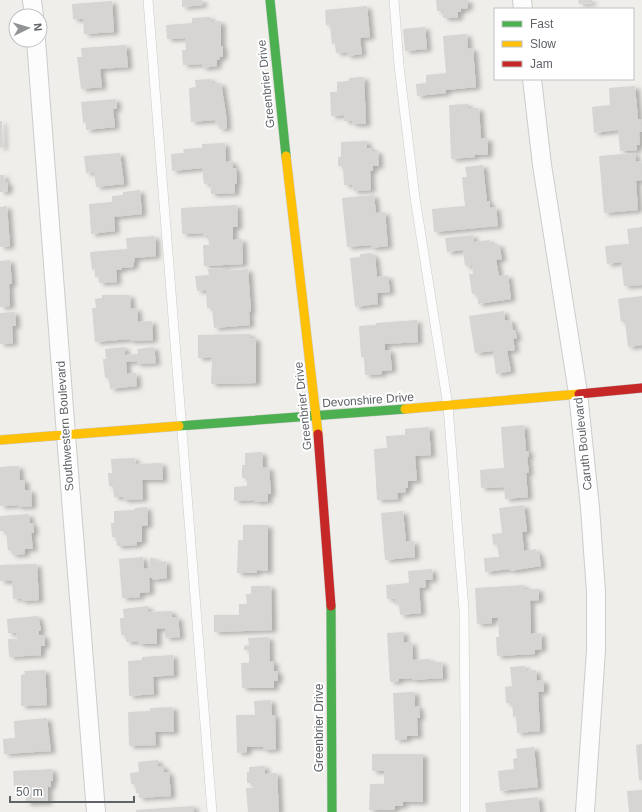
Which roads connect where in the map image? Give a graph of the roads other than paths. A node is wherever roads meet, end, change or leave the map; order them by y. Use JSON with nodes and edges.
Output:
{"nodes":[{"id":1,"x":148,"y":0,"type":"edge"},
{"id":2,"x":270,"y":0,"type":"edge"},
{"id":3,"x":394,"y":0,"type":"edge"},
{"id":4,"x":37,"y":48,"type":"edge"},
{"id":5,"x":532,"y":80,"type":"edge"},
{"id":6,"x":642,"y":388,"type":"edge"},
{"id":7,"x":578,"y":393,"type":"junction"},
{"id":8,"x":448,"y":406,"type":"junction"},
{"id":9,"x":317,"y":416,"type":"junction"},
{"id":10,"x":182,"y":426,"type":"junction"},
{"id":11,"x":66,"y":435,"type":"junction"},
{"id":12,"x":0,"y":440,"type":"edge"},
{"id":13,"x":96,"y":812,"type":"edge"},
{"id":14,"x":212,"y":812,"type":"edge"},
{"id":15,"x":332,"y":812,"type":"edge"},
{"id":16,"x":465,"y":812,"type":"edge"},
{"id":17,"x":585,"y":812,"type":"edge"}],
"edges":[{"from":1,"to":10,"type":"lane"},
{"from":2,"to":9,"type":"street","name":"Greenbrier Drive"},
{"from":3,"to":8,"type":"lane"},
{"from":4,"to":11,"type":"street","name":"Southwestern Boulevard"},
{"from":5,"to":7,"type":"street","name":"Caruth Boulevard"},
{"from":6,"to":7,"type":"street","name":"Devonshire Drive"},
{"from":7,"to":8,"type":"street","name":"Devonshire Drive"},
{"from":7,"to":17,"type":"street","name":"Caruth Boulevard"},
{"from":8,"to":9,"type":"street","name":"Devonshire Drive"},
{"from":8,"to":16,"type":"lane"},
{"from":9,"to":10,"type":"street","name":"Devonshire Drive"},
{"from":9,"to":15,"type":"street","name":"Greenbrier Drive"},
{"from":10,"to":11,"type":"street","name":"Devonshire Drive"},
{"from":10,"to":14,"type":"lane"},
{"from":11,"to":12,"type":"street","name":"Devonshire Drive"},
{"from":11,"to":13,"type":"street","name":"Southwestern Boulevard"}]}
